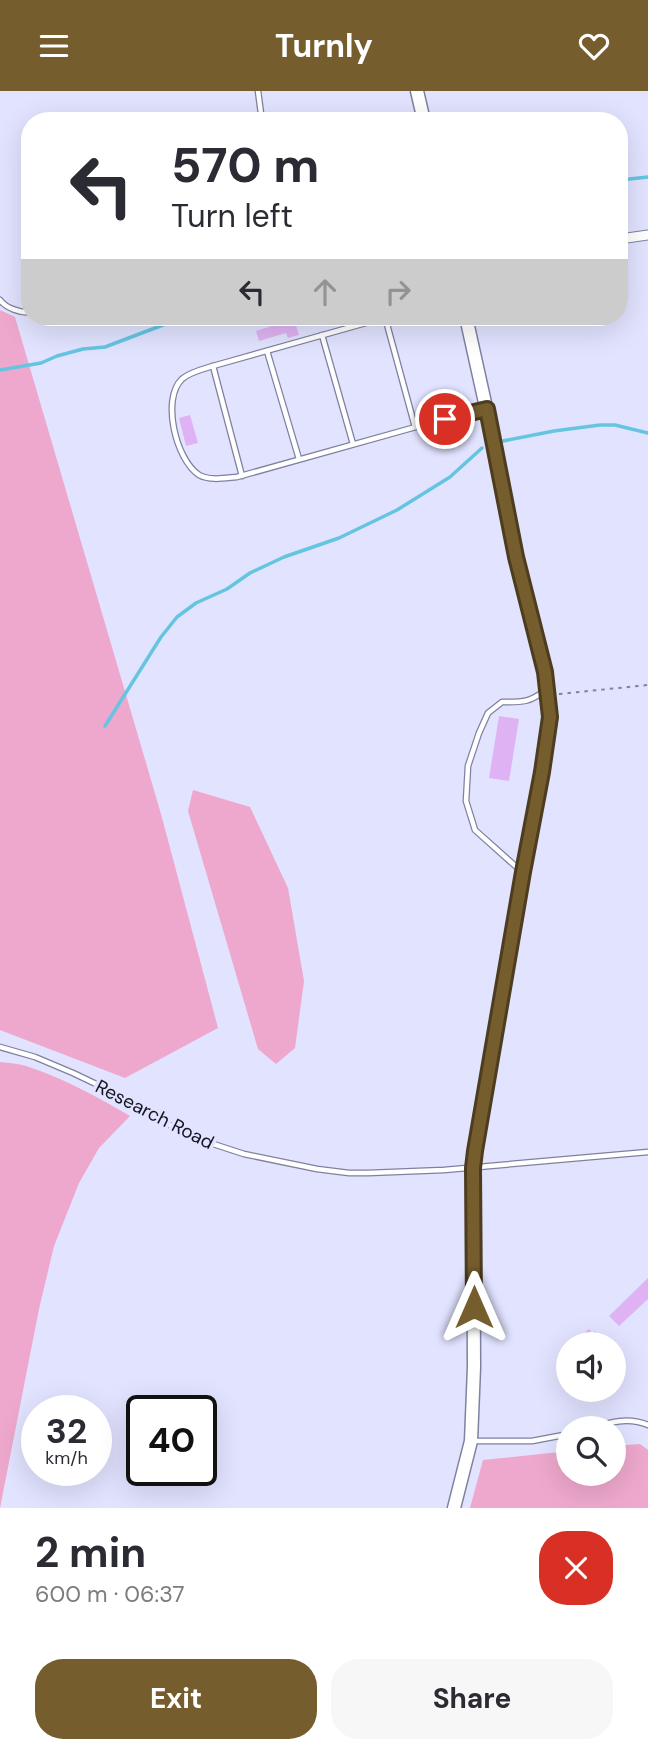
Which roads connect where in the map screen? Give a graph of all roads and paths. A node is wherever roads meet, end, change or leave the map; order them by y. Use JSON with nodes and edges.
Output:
{"nodes":[{"id":1,"x":258,"y":91,"type":"edge"},
{"id":2,"x":417,"y":91,"type":"edge"},
{"id":3,"x":261,"y":112,"type":"edge"},
{"id":4,"x":422,"y":112,"type":"edge"},
{"id":5,"x":648,"y":235,"type":"edge"},
{"id":6,"x":628,"y":238,"type":"edge"},
{"id":7,"x":0,"y":300,"type":"edge"},
{"id":8,"x":21,"y":312,"type":"edge"},
{"id":9,"x":354,"y":326,"type":"edge"},
{"id":10,"x":388,"y":326,"type":"edge"},
{"id":11,"x":468,"y":326,"type":"edge"},
{"id":12,"x":322,"y":335,"type":"junction"},
{"id":13,"x":267,"y":351,"type":"junction"},
{"id":14,"x":213,"y":366,"type":"junction"},
{"id":15,"x":487,"y":409,"type":"junction"},
{"id":16,"x":415,"y":427,"type":"junction"},
{"id":17,"x":353,"y":444,"type":"junction"},
{"id":18,"x":299,"y":459,"type":"junction"},
{"id":19,"x":242,"y":475,"type":"junction"},
{"id":20,"x":648,"y":685,"type":"edge"},
{"id":21,"x":548,"y":692,"type":"junction"},
{"id":22,"x":523,"y":872,"type":"junction"},
{"id":23,"x":0,"y":1047,"type":"edge"},
{"id":24,"x":648,"y":1152,"type":"edge"},
{"id":25,"x":473,"y":1168,"type":"junction"},
{"id":26,"x":626,"y":1420,"type":"edge"},
{"id":27,"x":648,"y":1425,"type":"edge"},
{"id":28,"x":556,"y":1436,"type":"edge"},
{"id":29,"x":471,"y":1441,"type":"junction"},
{"id":30,"x":454,"y":1508,"type":"edge"}],
"edges":[{"from":1,"to":3,"type":"lane"},
{"from":2,"to":4,"type":"street"},
{"from":5,"to":6,"type":"street"},
{"from":7,"to":8,"type":"lane"},
{"from":9,"to":12,"type":"lane"},
{"from":10,"to":16,"type":"lane"},
{"from":11,"to":15,"type":"street"},
{"from":12,"to":13,"type":"lane"},
{"from":12,"to":17,"type":"lane"},
{"from":13,"to":14,"type":"lane"},
{"from":13,"to":18,"type":"lane"},
{"from":14,"to":19,"type":"lane"},
{"from":14,"to":19,"type":"lane"},
{"from":15,"to":16,"type":"lane"},
{"from":15,"to":21,"type":"street"},
{"from":16,"to":17,"type":"lane"},
{"from":17,"to":18,"type":"lane"},
{"from":18,"to":19,"type":"lane"},
{"from":20,"to":21,"type":"path"},
{"from":21,"to":22,"type":"street"},
{"from":21,"to":22,"type":"lane"},
{"from":22,"to":25,"type":"street"},
{"from":23,"to":25,"type":"lane","name":"Research Road"},
{"from":24,"to":25,"type":"lane","name":"Research Road"},
{"from":25,"to":29,"type":"street"},
{"from":26,"to":27,"type":"lane"},
{"from":28,"to":29,"type":"lane"},
{"from":29,"to":30,"type":"street"}]}
